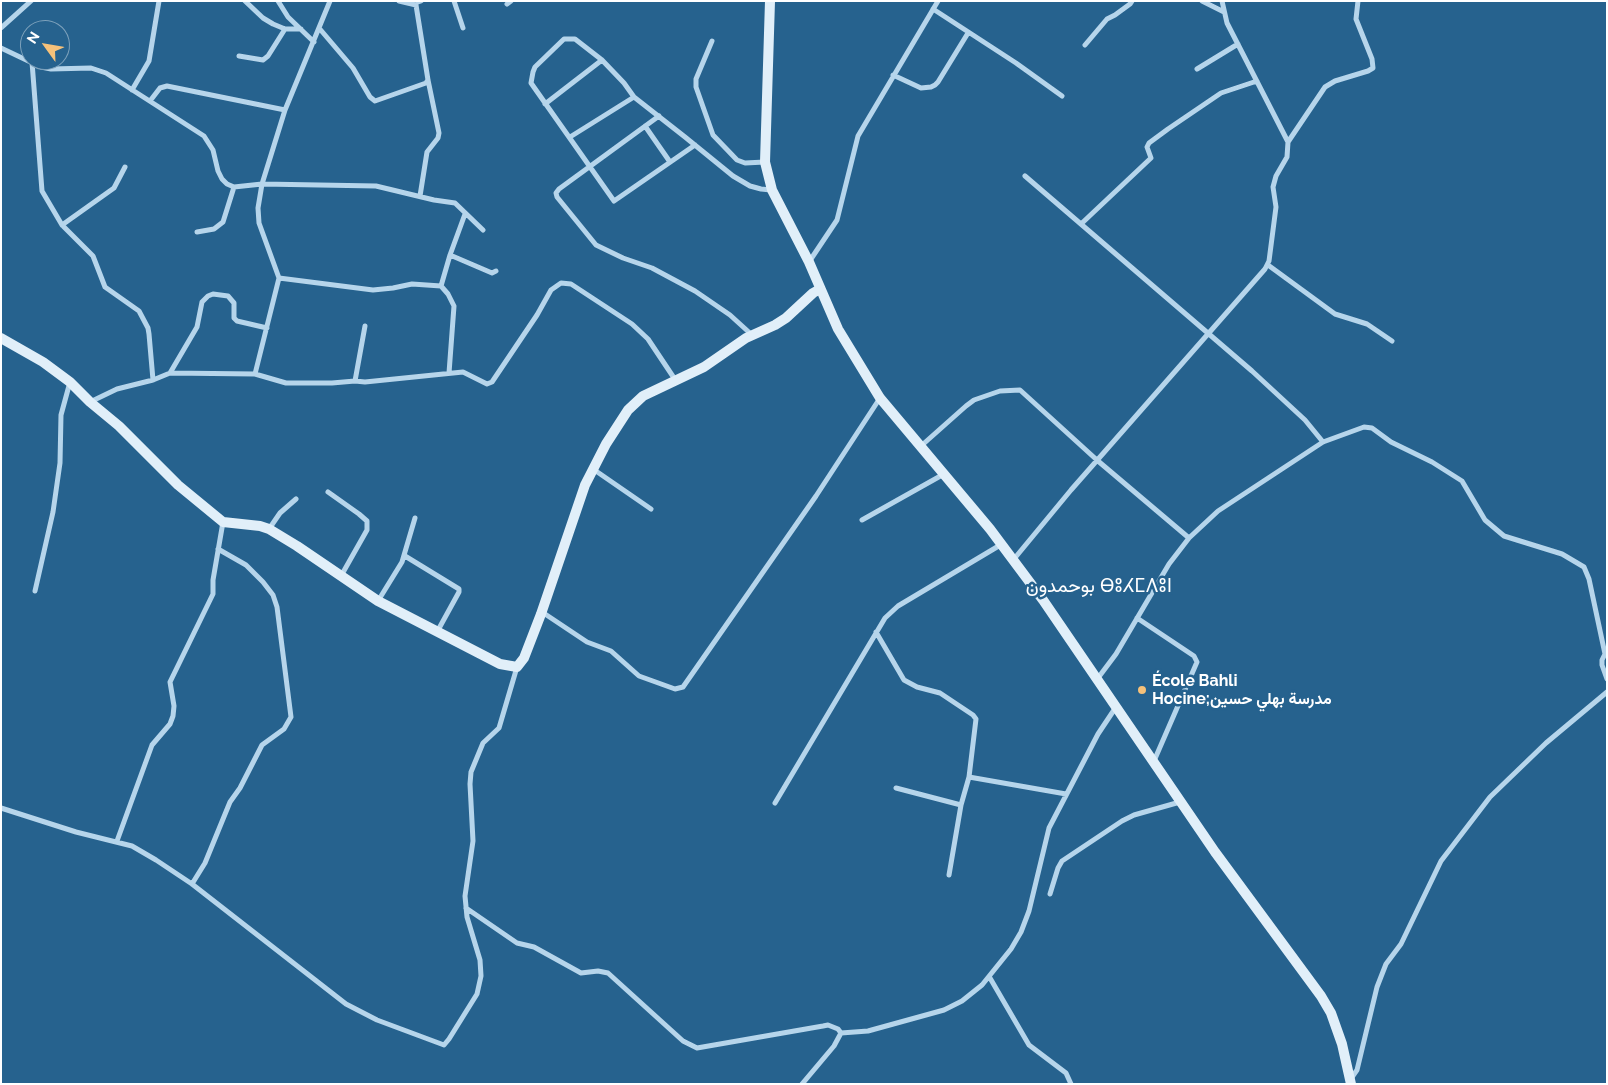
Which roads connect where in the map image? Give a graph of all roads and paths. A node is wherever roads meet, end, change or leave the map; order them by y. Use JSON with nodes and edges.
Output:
{"nodes":[{"id":1,"x":31,"y":1,"type":"edge"},
{"id":2,"x":159,"y":1,"type":"edge"},
{"id":3,"x":244,"y":1,"type":"edge"},
{"id":4,"x":278,"y":1,"type":"edge"},
{"id":5,"x":330,"y":1,"type":"edge"},
{"id":6,"x":399,"y":1,"type":"edge"},
{"id":7,"x":454,"y":1,"type":"edge"},
{"id":8,"x":770,"y":1,"type":"edge"},
{"id":9,"x":1132,"y":1,"type":"edge"},
{"id":10,"x":1202,"y":1,"type":"edge"},
{"id":11,"x":1222,"y":1,"type":"edge"},
{"id":12,"x":1358,"y":1,"type":"edge"},
{"id":13,"x":418,"y":2,"type":"edge"},
{"id":14,"x":934,"y":4,"type":"edge"},
{"id":15,"x":1224,"y":12,"type":"junction"},
{"id":16,"x":1,"y":28,"type":"edge"},
{"id":17,"x":319,"y":28,"type":"junction"},
{"id":18,"x":463,"y":28,"type":"dead end"},
{"id":19,"x":286,"y":29,"type":"junction"},
{"id":20,"x":301,"y":29,"type":"junction"},
{"id":21,"x":968,"y":33,"type":"junction"},
{"id":22,"x":712,"y":41,"type":"dead end"},
{"id":23,"x":314,"y":42,"type":"junction"},
{"id":24,"x":1238,"y":44,"type":"junction"},
{"id":25,"x":1085,"y":45,"type":"dead end"},
{"id":26,"x":1,"y":48,"type":"edge"},
{"id":27,"x":239,"y":56,"type":"dead end"},
{"id":28,"x":20,"y":57,"type":"edge"},
{"id":29,"x":602,"y":60,"type":"junction"},
{"id":30,"x":70,"y":69,"type":"edge"},
{"id":31,"x":33,"y":70,"type":"edge"},
{"id":32,"x":1197,"y":70,"type":"dead end"},
{"id":33,"x":893,"y":76,"type":"junction"},
{"id":34,"x":428,"y":80,"type":"junction"},
{"id":35,"x":1257,"y":81,"type":"junction"},
{"id":36,"x":132,"y":90,"type":"junction"},
{"id":37,"x":1062,"y":96,"type":"dead end"},
{"id":38,"x":634,"y":97,"type":"junction"},
{"id":39,"x":150,"y":101,"type":"junction"},
{"id":40,"x":545,"y":104,"type":"junction"},
{"id":41,"x":286,"y":110,"type":"junction"},
{"id":42,"x":659,"y":116,"type":"junction"},
{"id":43,"x":646,"y":126,"type":"junction"},
{"id":44,"x":570,"y":137,"type":"junction"},
{"id":45,"x":1288,"y":142,"type":"junction"},
{"id":46,"x":694,"y":145,"type":"junction"},
{"id":47,"x":670,"y":162,"type":"junction"},
{"id":48,"x":765,"y":162,"type":"junction"},
{"id":49,"x":124,"y":167,"type":"dead end"},
{"id":50,"x":590,"y":167,"type":"junction"},
{"id":51,"x":1025,"y":176,"type":"dead end"},
{"id":52,"x":262,"y":184,"type":"junction"},
{"id":53,"x":234,"y":187,"type":"junction"},
{"id":54,"x":772,"y":190,"type":"junction"},
{"id":55,"x":420,"y":196,"type":"junction"},
{"id":56,"x":465,"y":214,"type":"junction"},
{"id":57,"x":1081,"y":224,"type":"junction"},
{"id":58,"x":62,"y":225,"type":"junction"},
{"id":59,"x":483,"y":230,"type":"dead end"},
{"id":60,"x":197,"y":232,"type":"dead end"},
{"id":61,"x":450,"y":255,"type":"junction"},
{"id":62,"x":809,"y":262,"type":"junction"},
{"id":63,"x":1268,"y":265,"type":"junction"},
{"id":64,"x":496,"y":271,"type":"dead end"},
{"id":65,"x":279,"y":278,"type":"junction"},
{"id":66,"x":441,"y":286,"type":"junction"},
{"id":67,"x":820,"y":289,"type":"junction"},
{"id":68,"x":365,"y":326,"type":"dead end"},
{"id":69,"x":267,"y":328,"type":"junction"},
{"id":70,"x":1210,"y":333,"type":"junction"},
{"id":71,"x":753,"y":335,"type":"junction"},
{"id":72,"x":1,"y":338,"type":"edge"},
{"id":73,"x":1392,"y":341,"type":"dead end"},
{"id":74,"x":170,"y":373,"type":"junction"},
{"id":75,"x":449,"y":373,"type":"junction"},
{"id":76,"x":255,"y":374,"type":"junction"},
{"id":77,"x":152,"y":380,"type":"junction"},
{"id":78,"x":355,"y":381,"type":"junction"},
{"id":79,"x":676,"y":381,"type":"junction"},
{"id":80,"x":70,"y":382,"type":"junction"},
{"id":81,"x":880,"y":398,"type":"junction"},
{"id":82,"x":90,"y":402,"type":"junction"},
{"id":83,"x":1323,"y":442,"type":"junction"},
{"id":84,"x":921,"y":446,"type":"junction"},
{"id":85,"x":1098,"y":461,"type":"junction"},
{"id":86,"x":592,"y":469,"type":"junction"},
{"id":87,"x":944,"y":474,"type":"junction"},
{"id":88,"x":328,"y":492,"type":"dead end"},
{"id":89,"x":296,"y":499,"type":"dead end"},
{"id":90,"x":651,"y":509,"type":"dead end"},
{"id":91,"x":415,"y":518,"type":"dead end"},
{"id":92,"x":862,"y":520,"type":"dead end"},
{"id":93,"x":223,"y":522,"type":"junction"},
{"id":94,"x":269,"y":530,"type":"junction"},
{"id":95,"x":1189,"y":538,"type":"junction"},
{"id":96,"x":1002,"y":544,"type":"junction"},
{"id":97,"x":218,"y":549,"type":"junction"},
{"id":98,"x":404,"y":556,"type":"junction"},
{"id":99,"x":1014,"y":559,"type":"junction"},
{"id":100,"x":340,"y":577,"type":"junction"},
{"id":101,"x":36,"y":591,"type":"dead end"},
{"id":102,"x":378,"y":601,"type":"junction"},
{"id":103,"x":542,"y":612,"type":"junction"},
{"id":104,"x":1137,"y":618,"type":"junction"},
{"id":105,"x":437,"y":632,"type":"junction"},
{"id":106,"x":876,"y":632,"type":"junction"},
{"id":107,"x":516,"y":667,"type":"junction"},
{"id":108,"x":1098,"y":678,"type":"junction"},
{"id":109,"x":1607,"y":680,"type":"edge"},
{"id":110,"x":1607,"y":692,"type":"edge"},
{"id":111,"x":1117,"y":706,"type":"junction"},
{"id":112,"x":1154,"y":761,"type":"junction"},
{"id":113,"x":968,"y":777,"type":"junction"},
{"id":114,"x":896,"y":788,"type":"dead end"},
{"id":115,"x":1066,"y":794,"type":"junction"},
{"id":116,"x":1180,"y":802,"type":"junction"},
{"id":117,"x":775,"y":803,"type":"dead end"},
{"id":118,"x":961,"y":805,"type":"junction"},
{"id":119,"x":1,"y":808,"type":"edge"},
{"id":120,"x":117,"y":841,"type":"junction"},
{"id":121,"x":949,"y":875,"type":"dead end"},
{"id":122,"x":192,"y":884,"type":"junction"},
{"id":123,"x":1050,"y":894,"type":"dead end"},
{"id":124,"x":466,"y":908,"type":"junction"},
{"id":125,"x":990,"y":978,"type":"junction"},
{"id":126,"x":841,"y":1033,"type":"junction"},
{"id":127,"x":1349,"y":1083,"type":"edge"},
{"id":128,"x":802,"y":1084,"type":"edge"},
{"id":129,"x":1071,"y":1084,"type":"edge"}],
"edges":[{"from":1,"to":16,"type":"street"},
{"from":2,"to":36,"type":"street"},
{"from":3,"to":19,"type":"street"},
{"from":4,"to":20,"type":"street"},
{"from":5,"to":17,"type":"street"},
{"from":6,"to":13,"type":"street"},
{"from":7,"to":18,"type":"street"},
{"from":8,"to":48,"type":"main road"},
{"from":9,"to":25,"type":"street"},
{"from":10,"to":15,"type":"street"},
{"from":11,"to":15,"type":"street"},
{"from":12,"to":45,"type":"street"},
{"from":13,"to":34,"type":"street"},
{"from":14,"to":21,"type":"street"},
{"from":14,"to":33,"type":"street"},
{"from":15,"to":24,"type":"street"},
{"from":17,"to":23,"type":"street"},
{"from":17,"to":34,"type":"street"},
{"from":19,"to":20,"type":"street"},
{"from":19,"to":27,"type":"street"},
{"from":20,"to":23,"type":"street"},
{"from":21,"to":33,"type":"street"},
{"from":21,"to":37,"type":"street"},
{"from":22,"to":48,"type":"street"},
{"from":23,"to":41,"type":"street"},
{"from":24,"to":32,"type":"street"},
{"from":24,"to":35,"type":"street"},
{"from":26,"to":28,"type":"street"},
{"from":29,"to":38,"type":"street"},
{"from":29,"to":40,"type":"street"},
{"from":29,"to":40,"type":"street"},
{"from":30,"to":36,"type":"street"},
{"from":31,"to":58,"type":"street"},
{"from":33,"to":62,"type":"street"},
{"from":34,"to":55,"type":"street"},
{"from":35,"to":45,"type":"street"},
{"from":35,"to":57,"type":"street"},
{"from":36,"to":39,"type":"street"},
{"from":38,"to":42,"type":"street"},
{"from":38,"to":44,"type":"street"},
{"from":39,"to":41,"type":"street"},
{"from":39,"to":53,"type":"street"},
{"from":40,"to":44,"type":"street"},
{"from":41,"to":52,"type":"street"},
{"from":42,"to":43,"type":"street"},
{"from":42,"to":46,"type":"street"},
{"from":43,"to":47,"type":"street"},
{"from":43,"to":50,"type":"street"},
{"from":44,"to":50,"type":"street"},
{"from":45,"to":63,"type":"street"},
{"from":46,"to":47,"type":"street"},
{"from":46,"to":54,"type":"street"},
{"from":47,"to":50,"type":"street"},
{"from":48,"to":54,"type":"main road"},
{"from":49,"to":58,"type":"street"},
{"from":50,"to":71,"type":"street"},
{"from":51,"to":57,"type":"street"},
{"from":52,"to":53,"type":"street"},
{"from":52,"to":55,"type":"street"},
{"from":52,"to":65,"type":"street"},
{"from":53,"to":60,"type":"street"},
{"from":54,"to":62,"type":"main road"},
{"from":55,"to":56,"type":"street"},
{"from":56,"to":59,"type":"street"},
{"from":56,"to":61,"type":"street"},
{"from":57,"to":70,"type":"street"},
{"from":58,"to":77,"type":"street"},
{"from":61,"to":64,"type":"street"},
{"from":61,"to":66,"type":"street"},
{"from":62,"to":67,"type":"main road"},
{"from":63,"to":70,"type":"street"},
{"from":63,"to":73,"type":"street"},
{"from":65,"to":66,"type":"street"},
{"from":65,"to":69,"type":"street"},
{"from":66,"to":75,"type":"street"},
{"from":67,"to":71,"type":"main road"},
{"from":67,"to":81,"type":"main road"},
{"from":68,"to":78,"type":"street"},
{"from":69,"to":74,"type":"street"},
{"from":69,"to":76,"type":"street"},
{"from":70,"to":83,"type":"street"},
{"from":70,"to":85,"type":"street"},
{"from":71,"to":79,"type":"main road"},
{"from":72,"to":80,"type":"main road"},
{"from":74,"to":76,"type":"street"},
{"from":74,"to":77,"type":"street"},
{"from":75,"to":78,"type":"street"},
{"from":75,"to":79,"type":"street"},
{"from":76,"to":78,"type":"street"},
{"from":77,"to":82,"type":"street"},
{"from":79,"to":86,"type":"main road"},
{"from":80,"to":82,"type":"main road"},
{"from":80,"to":101,"type":"street"},
{"from":81,"to":84,"type":"main road"},
{"from":81,"to":103,"type":"street"},
{"from":82,"to":93,"type":"main road"},
{"from":83,"to":95,"type":"street"},
{"from":83,"to":109,"type":"street"},
{"from":84,"to":85,"type":"street"},
{"from":84,"to":87,"type":"main road"},
{"from":85,"to":95,"type":"street"},
{"from":85,"to":99,"type":"street"},
{"from":86,"to":90,"type":"street"},
{"from":86,"to":103,"type":"main road"},
{"from":87,"to":92,"type":"street"},
{"from":87,"to":96,"type":"main road"},
{"from":88,"to":100,"type":"street"},
{"from":89,"to":94,"type":"street"},
{"from":91,"to":98,"type":"street"},
{"from":93,"to":94,"type":"main road"},
{"from":93,"to":97,"type":"street"},
{"from":94,"to":100,"type":"main road"},
{"from":95,"to":104,"type":"street"},
{"from":96,"to":99,"type":"main road"},
{"from":96,"to":106,"type":"street"},
{"from":97,"to":120,"type":"street"},
{"from":97,"to":122,"type":"street"},
{"from":98,"to":102,"type":"street"},
{"from":98,"to":105,"type":"street"},
{"from":99,"to":108,"type":"main road"},
{"from":100,"to":102,"type":"main road"},
{"from":102,"to":105,"type":"main road"},
{"from":103,"to":107,"type":"main road"},
{"from":104,"to":108,"type":"street"},
{"from":104,"to":112,"type":"street"},
{"from":105,"to":107,"type":"main road"},
{"from":106,"to":113,"type":"street"},
{"from":106,"to":117,"type":"street"},
{"from":107,"to":124,"type":"street"},
{"from":108,"to":111,"type":"main road"},
{"from":110,"to":127,"type":"street"},
{"from":111,"to":112,"type":"main road"},
{"from":111,"to":115,"type":"street"},
{"from":112,"to":116,"type":"main road"},
{"from":113,"to":115,"type":"street"},
{"from":113,"to":118,"type":"street"},
{"from":114,"to":118,"type":"street"},
{"from":115,"to":125,"type":"street"},
{"from":116,"to":123,"type":"street"},
{"from":116,"to":127,"type":"main road"},
{"from":118,"to":121,"type":"street"},
{"from":119,"to":120,"type":"street"},
{"from":120,"to":122,"type":"street"},
{"from":122,"to":124,"type":"street"},
{"from":124,"to":126,"type":"street"},
{"from":125,"to":126,"type":"street"},
{"from":125,"to":129,"type":"street"},
{"from":126,"to":128,"type":"street"}]}
